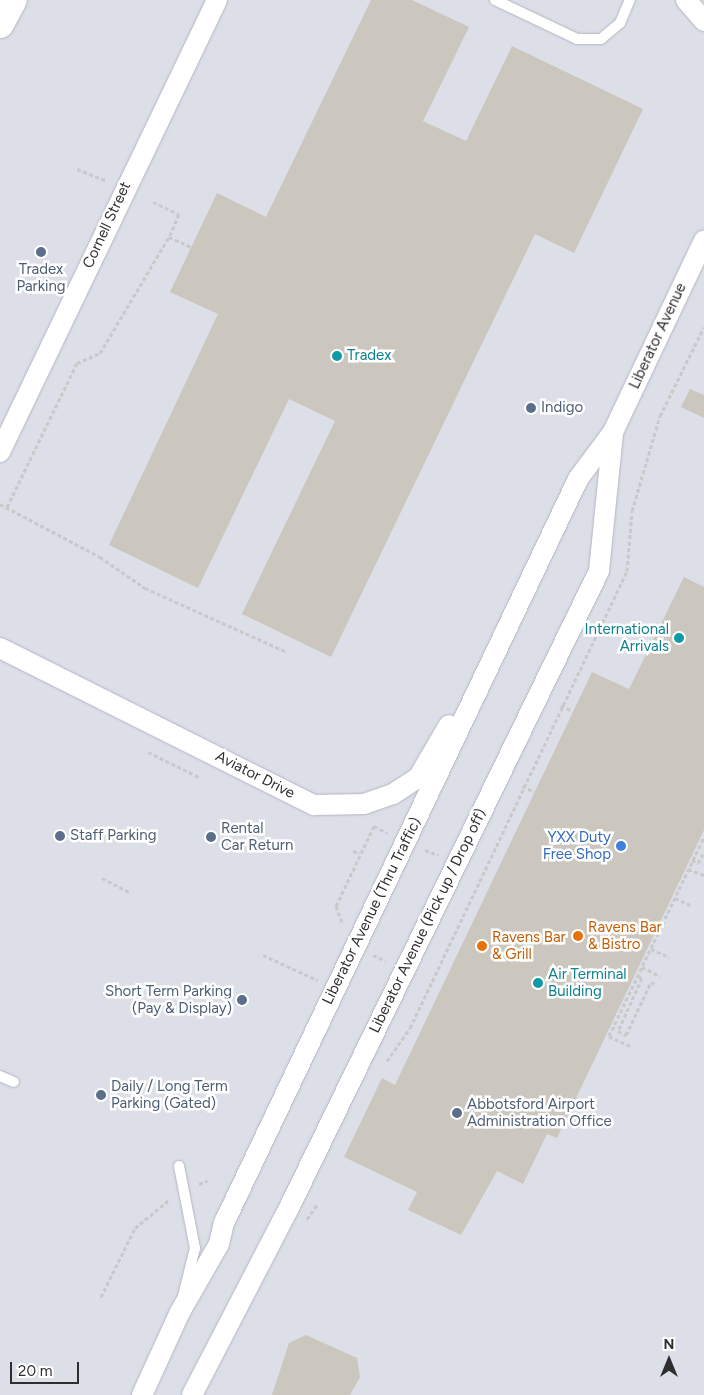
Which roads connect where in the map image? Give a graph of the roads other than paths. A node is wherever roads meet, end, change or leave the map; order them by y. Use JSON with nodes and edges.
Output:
{"nodes":[{"id":1,"x":13,"y":0,"type":"edge"},
{"id":2,"x":217,"y":0,"type":"edge"},
{"id":3,"x":495,"y":0,"type":"edge"},
{"id":4,"x":630,"y":0,"type":"edge"},
{"id":5,"x":686,"y":0,"type":"edge"},
{"id":6,"x":704,"y":21,"type":"edge"},
{"id":7,"x":0,"y":24,"type":"edge"},
{"id":8,"x":704,"y":240,"type":"edge"},
{"id":9,"x":613,"y":432,"type":"junction"},
{"id":10,"x":0,"y":452,"type":"edge"},
{"id":11,"x":0,"y":648,"type":"edge"},
{"id":12,"x":477,"y":688,"type":"junction"},
{"id":13,"x":0,"y":1076,"type":"edge"},
{"id":14,"x":14,"y":1082,"type":"dead end"},
{"id":15,"x":179,"y":1166,"type":"dead end"},
{"id":16,"x":180,"y":1312,"type":"junction"},
{"id":17,"x":142,"y":1395,"type":"edge"},
{"id":18,"x":192,"y":1395,"type":"edge"}],
"edges":[{"from":1,"to":7,"type":"main road"},
{"from":2,"to":10,"type":"street","name":"Cornell Street"},
{"from":3,"to":4,"type":"lane"},
{"from":5,"to":6,"type":"street"},
{"from":8,"to":9,"type":"street","name":"Liberator Avenue"},
{"from":9,"to":12,"type":"street","name":"Liberator Avenue (Thru Traffic)"},
{"from":9,"to":18,"type":"street","name":"Liberator Avenue (Pick up / Drop off)"},
{"from":11,"to":12,"type":"street","name":"Aviator Drive"},
{"from":12,"to":16,"type":"street","name":"Liberator Avenue (Thru Traffic)"},
{"from":13,"to":14,"type":"lane"},
{"from":15,"to":16,"type":"lane"},
{"from":16,"to":17,"type":"street","name":"Liberator Avenue (Thru Traffic)"}]}
